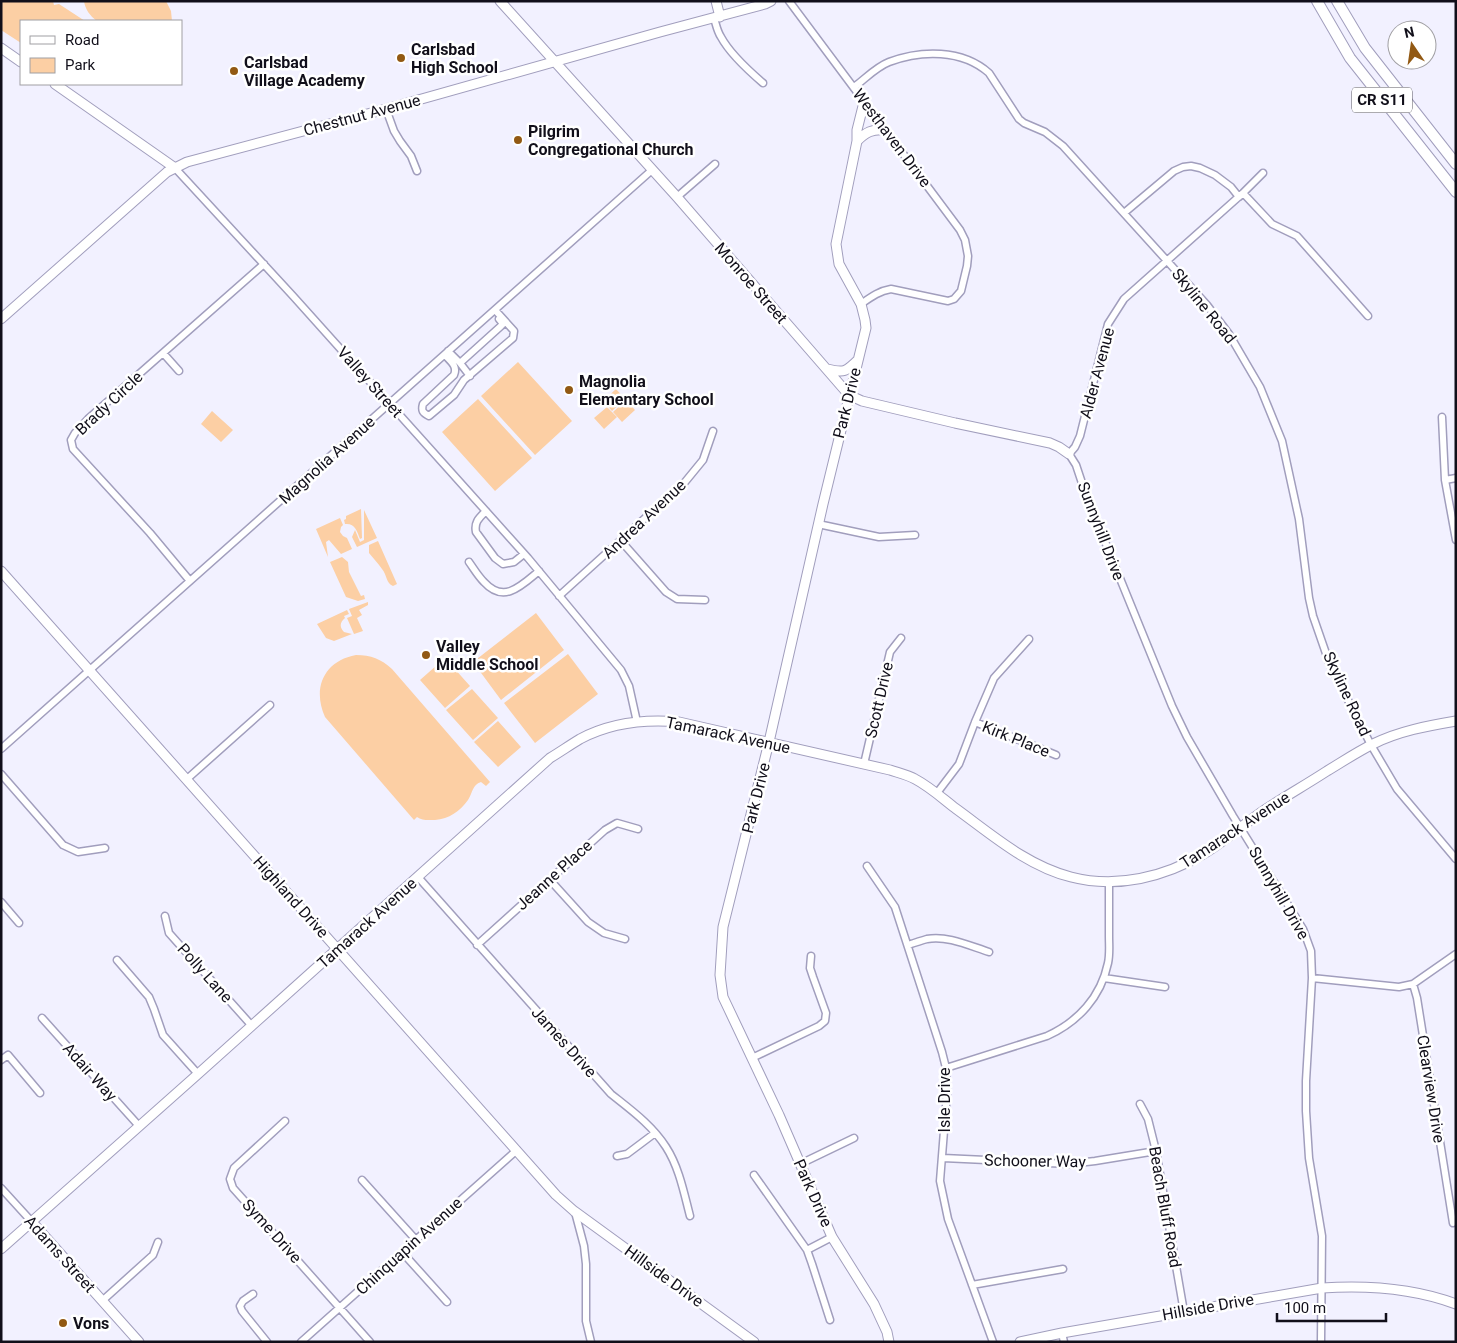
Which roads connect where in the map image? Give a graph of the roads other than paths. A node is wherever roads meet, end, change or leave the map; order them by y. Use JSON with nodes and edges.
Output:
{"nodes":[{"id":1,"x":500,"y":1,"type":"edge"},
{"id":2,"x":716,"y":1,"type":"edge"},
{"id":3,"x":771,"y":1,"type":"edge"},
{"id":4,"x":789,"y":1,"type":"edge"},
{"id":5,"x":1317,"y":1,"type":"edge"},
{"id":6,"x":1337,"y":1,"type":"edge"},
{"id":7,"x":717,"y":17,"type":"junction"},
{"id":8,"x":1,"y":48,"type":"edge"},
{"id":9,"x":20,"y":61,"type":"edge"},
{"id":10,"x":554,"y":63,"type":"junction"},
{"id":11,"x":763,"y":83,"type":"dead end"},
{"id":12,"x":55,"y":85,"type":"edge"},
{"id":13,"x":854,"y":87,"type":"junction"},
{"id":14,"x":864,"y":102,"type":"junction"},
{"id":15,"x":386,"y":109,"type":"junction"},
{"id":16,"x":885,"y":130,"type":"junction"},
{"id":17,"x":857,"y":141,"type":"junction"},
{"id":18,"x":716,"y":164,"type":"dead end"},
{"id":19,"x":1456,"y":164,"type":"edge"},
{"id":20,"x":176,"y":168,"type":"junction"},
{"id":21,"x":652,"y":170,"type":"junction"},
{"id":22,"x":417,"y":171,"type":"dead end"},
{"id":23,"x":1263,"y":174,"type":"dead end"},
{"id":24,"x":1456,"y":192,"type":"edge"},
{"id":25,"x":1241,"y":195,"type":"junction"},
{"id":26,"x":677,"y":198,"type":"junction"},
{"id":27,"x":1124,"y":213,"type":"junction"},
{"id":28,"x":1167,"y":261,"type":"junction"},
{"id":29,"x":264,"y":264,"type":"junction"},
{"id":30,"x":861,"y":304,"type":"junction"},
{"id":31,"x":493,"y":311,"type":"junction"},
{"id":32,"x":1368,"y":316,"type":"dead end"},
{"id":33,"x":1,"y":319,"type":"edge"},
{"id":34,"x":163,"y":353,"type":"junction"},
{"id":35,"x":446,"y":353,"type":"junction"},
{"id":36,"x":858,"y":360,"type":"junction"},
{"id":37,"x":460,"y":363,"type":"junction"},
{"id":38,"x":827,"y":369,"type":"junction"},
{"id":39,"x":180,"y":371,"type":"dead end"},
{"id":40,"x":470,"y":376,"type":"junction"},
{"id":41,"x":849,"y":394,"type":"junction"},
{"id":42,"x":390,"y":404,"type":"junction"},
{"id":43,"x":1442,"y":417,"type":"dead end"},
{"id":44,"x":713,"y":431,"type":"dead end"},
{"id":45,"x":1069,"y":454,"type":"junction"},
{"id":46,"x":1456,"y":478,"type":"edge"},
{"id":47,"x":1445,"y":480,"type":"junction"},
{"id":48,"x":486,"y":511,"type":"junction"},
{"id":49,"x":818,"y":524,"type":"junction"},
{"id":50,"x":915,"y":535,"type":"dead end"},
{"id":51,"x":621,"y":540,"type":"junction"},
{"id":52,"x":1456,"y":540,"type":"edge"},
{"id":53,"x":524,"y":554,"type":"junction"},
{"id":54,"x":469,"y":562,"type":"dead end"},
{"id":55,"x":1,"y":571,"type":"edge"},
{"id":56,"x":539,"y":571,"type":"junction"},
{"id":57,"x":190,"y":581,"type":"junction"},
{"id":58,"x":559,"y":596,"type":"junction"},
{"id":59,"x":705,"y":600,"type":"dead end"},
{"id":60,"x":901,"y":638,"type":"dead end"},
{"id":61,"x":1029,"y":639,"type":"dead end"},
{"id":62,"x":90,"y":670,"type":"junction"},
{"id":63,"x":270,"y":705,"type":"dead end"},
{"id":64,"x":1456,"y":721,"type":"edge"},
{"id":65,"x":637,"y":722,"type":"junction"},
{"id":66,"x":975,"y":722,"type":"junction"},
{"id":67,"x":769,"y":742,"type":"junction"},
{"id":68,"x":1371,"y":745,"type":"junction"},
{"id":69,"x":1,"y":749,"type":"edge"},
{"id":70,"x":1056,"y":755,"type":"dead end"},
{"id":71,"x":864,"y":764,"type":"junction"},
{"id":72,"x":1,"y":774,"type":"edge"},
{"id":73,"x":187,"y":779,"type":"junction"},
{"id":74,"x":937,"y":793,"type":"junction"},
{"id":75,"x":1240,"y":827,"type":"junction"},
{"id":76,"x":638,"y":829,"type":"dead end"},
{"id":77,"x":105,"y":848,"type":"dead end"},
{"id":78,"x":1456,"y":859,"type":"edge"},
{"id":79,"x":867,"y":866,"type":"dead end"},
{"id":80,"x":418,"y":878,"type":"junction"},
{"id":81,"x":550,"y":880,"type":"junction"},
{"id":82,"x":1109,"y":882,"type":"junction"},
{"id":83,"x":1,"y":902,"type":"edge"},
{"id":84,"x":165,"y":916,"type":"dead end"},
{"id":85,"x":19,"y":923,"type":"dead end"},
{"id":86,"x":625,"y":939,"type":"dead end"},
{"id":87,"x":477,"y":945,"type":"junction"},
{"id":88,"x":908,"y":945,"type":"junction"},
{"id":89,"x":338,"y":949,"type":"junction"},
{"id":90,"x":989,"y":952,"type":"dead end"},
{"id":91,"x":1456,"y":954,"type":"edge"},
{"id":92,"x":811,"y":956,"type":"dead end"},
{"id":93,"x":117,"y":960,"type":"dead end"},
{"id":94,"x":1104,"y":978,"type":"junction"},
{"id":95,"x":1312,"y":978,"type":"junction"},
{"id":96,"x":1412,"y":984,"type":"junction"},
{"id":97,"x":1165,"y":987,"type":"dead end"},
{"id":98,"x":42,"y":1018,"type":"dead end"},
{"id":99,"x":252,"y":1026,"type":"junction"},
{"id":100,"x":752,"y":1058,"type":"junction"},
{"id":101,"x":1,"y":1060,"type":"edge"},
{"id":102,"x":946,"y":1068,"type":"junction"},
{"id":103,"x":198,"y":1074,"type":"junction"},
{"id":104,"x":40,"y":1093,"type":"dead end"},
{"id":105,"x":1140,"y":1104,"type":"dead end"},
{"id":106,"x":285,"y":1122,"type":"dead end"},
{"id":107,"x":139,"y":1126,"type":"junction"},
{"id":108,"x":655,"y":1133,"type":"junction"},
{"id":109,"x":854,"y":1138,"type":"dead end"},
{"id":110,"x":516,"y":1150,"type":"junction"},
{"id":111,"x":1156,"y":1151,"type":"junction"},
{"id":112,"x":617,"y":1156,"type":"dead end"},
{"id":113,"x":943,"y":1158,"type":"junction"},
{"id":114,"x":800,"y":1164,"type":"junction"},
{"id":115,"x":754,"y":1176,"type":"dead end"},
{"id":116,"x":362,"y":1180,"type":"dead end"},
{"id":117,"x":1,"y":1188,"type":"edge"},
{"id":118,"x":574,"y":1211,"type":"junction"},
{"id":119,"x":690,"y":1216,"type":"dead end"},
{"id":120,"x":32,"y":1222,"type":"junction"},
{"id":121,"x":1453,"y":1223,"type":"dead end"},
{"id":122,"x":832,"y":1237,"type":"junction"},
{"id":123,"x":416,"y":1240,"type":"junction"},
{"id":124,"x":158,"y":1242,"type":"dead end"},
{"id":125,"x":1,"y":1249,"type":"edge"},
{"id":126,"x":807,"y":1250,"type":"junction"},
{"id":127,"x":402,"y":1252,"type":"junction"},
{"id":128,"x":1063,"y":1269,"type":"dead end"},
{"id":129,"x":972,"y":1284,"type":"junction"},
{"id":130,"x":1322,"y":1288,"type":"junction"},
{"id":131,"x":253,"y":1294,"type":"dead end"},
{"id":132,"x":102,"y":1301,"type":"junction"},
{"id":133,"x":447,"y":1302,"type":"dead end"},
{"id":134,"x":1456,"y":1304,"type":"edge"},
{"id":135,"x":340,"y":1308,"type":"junction"},
{"id":136,"x":1184,"y":1312,"type":"junction"},
{"id":137,"x":830,"y":1320,"type":"dead end"},
{"id":138,"x":1063,"y":1337,"type":"edge"},
{"id":139,"x":140,"y":1342,"type":"edge"},
{"id":140,"x":267,"y":1342,"type":"edge"},
{"id":141,"x":301,"y":1342,"type":"edge"},
{"id":142,"x":370,"y":1342,"type":"edge"},
{"id":143,"x":591,"y":1342,"type":"edge"},
{"id":144,"x":754,"y":1342,"type":"edge"},
{"id":145,"x":889,"y":1342,"type":"edge"},
{"id":146,"x":993,"y":1342,"type":"edge"},
{"id":147,"x":1020,"y":1342,"type":"edge"},
{"id":148,"x":1321,"y":1342,"type":"edge"}],
"edges":[{"from":1,"to":10,"type":"main road","name":"Monroe Street"},
{"from":2,"to":7,"type":"main road"},
{"from":3,"to":7,"type":"main road","name":"Chestnut Avenue"},
{"from":4,"to":13,"type":"street","name":"Westhaven Drive"},
{"from":5,"to":24,"type":"main road","number":"CR S11"},
{"from":6,"to":19,"type":"main road","number":"CR S11"},
{"from":7,"to":10,"type":"main road","name":"Chestnut Avenue"},
{"from":7,"to":11,"type":"street"},
{"from":8,"to":9,"type":"main road"},
{"from":10,"to":15,"type":"main road","name":"Chestnut Avenue"},
{"from":10,"to":21,"type":"main road","name":"Monroe Street"},
{"from":12,"to":20,"type":"main road","name":"Valley Street"},
{"from":13,"to":14,"type":"street","name":"Westhaven Drive"},
{"from":13,"to":27,"type":"street","name":"Skyline Road"},
{"from":14,"to":16,"type":"street","name":"Westhaven Drive"},
{"from":14,"to":17,"type":"main road","name":"Park Drive"},
{"from":15,"to":20,"type":"main road","name":"Chestnut Avenue"},
{"from":15,"to":22,"type":"street"},
{"from":16,"to":17,"type":"main road"},
{"from":16,"to":30,"type":"street","name":"Westhaven Drive"},
{"from":17,"to":30,"type":"main road","name":"Park Drive"},
{"from":18,"to":26,"type":"street"},
{"from":20,"to":29,"type":"street","name":"Valley Street"},
{"from":20,"to":33,"type":"main road","name":"Chestnut Avenue"},
{"from":21,"to":26,"type":"main road","name":"Monroe Street"},
{"from":21,"to":31,"type":"street","name":"Magnolia Avenue"},
{"from":23,"to":25,"type":"street","name":"Alder Avenue"},
{"from":25,"to":27,"type":"street"},
{"from":25,"to":28,"type":"street","name":"Alder Avenue"},
{"from":25,"to":32,"type":"street"},
{"from":26,"to":38,"type":"main road","name":"Monroe Street"},
{"from":27,"to":28,"type":"street","name":"Skyline Road"},
{"from":28,"to":45,"type":"street","name":"Alder Avenue"},
{"from":28,"to":68,"type":"street","name":"Skyline Road"},
{"from":29,"to":34,"type":"street","name":"Brady Circle"},
{"from":29,"to":42,"type":"street","name":"Valley Street"},
{"from":30,"to":36,"type":"main road","name":"Park Drive"},
{"from":31,"to":35,"type":"street","name":"Magnolia Avenue"},
{"from":31,"to":37,"type":"street"},
{"from":31,"to":40,"type":"street"},
{"from":34,"to":39,"type":"street"},
{"from":34,"to":57,"type":"street","name":"Brady Circle"},
{"from":35,"to":37,"type":"street"},
{"from":35,"to":40,"type":"street"},
{"from":35,"to":42,"type":"street","name":"Magnolia Avenue"},
{"from":36,"to":38,"type":"main road"},
{"from":36,"to":41,"type":"main road","name":"Park Drive"},
{"from":37,"to":40,"type":"street"},
{"from":38,"to":41,"type":"main road","name":"Monroe Street"},
{"from":41,"to":45,"type":"main road","name":"Monroe Street"},
{"from":41,"to":49,"type":"main road","name":"Park Drive"},
{"from":42,"to":48,"type":"street","name":"Valley Street"},
{"from":42,"to":57,"type":"street","name":"Magnolia Avenue"},
{"from":43,"to":47,"type":"street"},
{"from":44,"to":51,"type":"street","name":"Andrea Avenue"},
{"from":45,"to":75,"type":"street","name":"Sunnyhill Drive"},
{"from":46,"to":47,"type":"street"},
{"from":47,"to":52,"type":"street"},
{"from":48,"to":53,"type":"street","name":"Valley Street"},
{"from":48,"to":53,"type":"street"},
{"from":49,"to":50,"type":"street"},
{"from":49,"to":67,"type":"main road","name":"Park Drive"},
{"from":51,"to":58,"type":"street","name":"Andrea Avenue"},
{"from":51,"to":59,"type":"street"},
{"from":53,"to":56,"type":"street","name":"Valley Street"},
{"from":54,"to":56,"type":"street"},
{"from":55,"to":62,"type":"main road","name":"Highland Drive"},
{"from":56,"to":58,"type":"street","name":"Valley Street"},
{"from":57,"to":62,"type":"street","name":"Magnolia Avenue"},
{"from":58,"to":65,"type":"street","name":"Valley Street"},
{"from":60,"to":71,"type":"street","name":"Scott Drive"},
{"from":61,"to":66,"type":"street"},
{"from":62,"to":69,"type":"street","name":"Magnolia Avenue"},
{"from":62,"to":73,"type":"main road","name":"Highland Drive"},
{"from":63,"to":73,"type":"street"},
{"from":64,"to":68,"type":"main road","name":"Tamarack Avenue"},
{"from":65,"to":67,"type":"main road","name":"Tamarack Avenue"},
{"from":65,"to":80,"type":"main road","name":"Tamarack Avenue"},
{"from":66,"to":70,"type":"street","name":"Kirk Place"},
{"from":66,"to":74,"type":"street"},
{"from":67,"to":71,"type":"main road","name":"Tamarack Avenue"},
{"from":67,"to":100,"type":"main road","name":"Park Drive"},
{"from":68,"to":75,"type":"main road","name":"Tamarack Avenue"},
{"from":68,"to":78,"type":"street","name":"Skyline Road"},
{"from":71,"to":74,"type":"main road","name":"Tamarack Avenue"},
{"from":72,"to":77,"type":"street"},
{"from":73,"to":89,"type":"main road","name":"Highland Drive"},
{"from":74,"to":82,"type":"main road","name":"Tamarack Avenue"},
{"from":75,"to":82,"type":"main road","name":"Tamarack Avenue"},
{"from":75,"to":95,"type":"street","name":"Sunnyhill Drive"},
{"from":76,"to":81,"type":"street","name":"Jeanne Place"},
{"from":79,"to":88,"type":"street","name":"Isle Drive"},
{"from":80,"to":87,"type":"street","name":"James Drive"},
{"from":80,"to":89,"type":"main road","name":"Tamarack Avenue"},
{"from":81,"to":86,"type":"street"},
{"from":81,"to":87,"type":"street","name":"Jeanne Place"},
{"from":82,"to":94,"type":"street"},
{"from":83,"to":85,"type":"street"},
{"from":84,"to":99,"type":"street","name":"Polly Lane"},
{"from":87,"to":108,"type":"street","name":"James Drive"},
{"from":88,"to":90,"type":"street"},
{"from":88,"to":102,"type":"street","name":"Isle Drive"},
{"from":89,"to":99,"type":"main road","name":"Tamarack Avenue"},
{"from":89,"to":110,"type":"main road","name":"Highland Drive"},
{"from":91,"to":96,"type":"street"},
{"from":92,"to":100,"type":"street"},
{"from":93,"to":103,"type":"street"},
{"from":94,"to":97,"type":"street"},
{"from":94,"to":102,"type":"street"},
{"from":95,"to":96,"type":"street"},
{"from":95,"to":130,"type":"street","name":"Sunnyhill Drive"},
{"from":96,"to":121,"type":"street","name":"Clearview Drive"},
{"from":98,"to":107,"type":"street","name":"Adair Way"},
{"from":99,"to":103,"type":"main road","name":"Tamarack Avenue"},
{"from":100,"to":114,"type":"main road","name":"Park Drive"},
{"from":101,"to":104,"type":"street"},
{"from":102,"to":113,"type":"street","name":"Isle Drive"},
{"from":103,"to":107,"type":"main road","name":"Tamarack Avenue"},
{"from":105,"to":111,"type":"street","name":"Beach Bluff Road"},
{"from":106,"to":135,"type":"street","name":"Syme Drive"},
{"from":107,"to":120,"type":"main road","name":"Tamarack Avenue"},
{"from":108,"to":112,"type":"street"},
{"from":108,"to":119,"type":"street","name":"James Drive"},
{"from":109,"to":114,"type":"street"},
{"from":110,"to":118,"type":"main road","name":"Highland Drive"},
{"from":110,"to":123,"type":"street","name":"Chinquapin Avenue"},
{"from":111,"to":113,"type":"street","name":"Schooner Way"},
{"from":111,"to":136,"type":"street","name":"Beach Bluff Road"},
{"from":113,"to":129,"type":"street","name":"Isle Drive"},
{"from":114,"to":122,"type":"main road","name":"Park Drive"},
{"from":115,"to":126,"type":"street"},
{"from":116,"to":123,"type":"street"},
{"from":117,"to":120,"type":"street","name":"Adams Street"},
{"from":118,"to":143,"type":"street"},
{"from":118,"to":144,"type":"main road","name":"Hillside Drive"},
{"from":120,"to":125,"type":"main road","name":"Tamarack Avenue"},
{"from":120,"to":132,"type":"main road","name":"Adams Street"},
{"from":122,"to":126,"type":"street"},
{"from":122,"to":145,"type":"main road","name":"Park Drive"},
{"from":123,"to":127,"type":"street","name":"Chinquapin Avenue"},
{"from":124,"to":132,"type":"street"},
{"from":126,"to":137,"type":"street"},
{"from":127,"to":133,"type":"street"},
{"from":127,"to":135,"type":"street","name":"Chinquapin Avenue"},
{"from":128,"to":129,"type":"street"},
{"from":129,"to":146,"type":"street","name":"Isle Drive"},
{"from":130,"to":134,"type":"main road","name":"Hillside Drive"},
{"from":130,"to":136,"type":"main road","name":"Hillside Drive"},
{"from":130,"to":148,"type":"street","name":"Sunnyhill Drive"},
{"from":131,"to":140,"type":"street"},
{"from":132,"to":139,"type":"main road","name":"Adams Street"},
{"from":135,"to":141,"type":"street","name":"Chinquapin Avenue"},
{"from":135,"to":142,"type":"street","name":"Syme Drive"},
{"from":136,"to":138,"type":"main road","name":"Hillside Drive"},
{"from":138,"to":147,"type":"main road","name":"Hillside Drive"}]}
